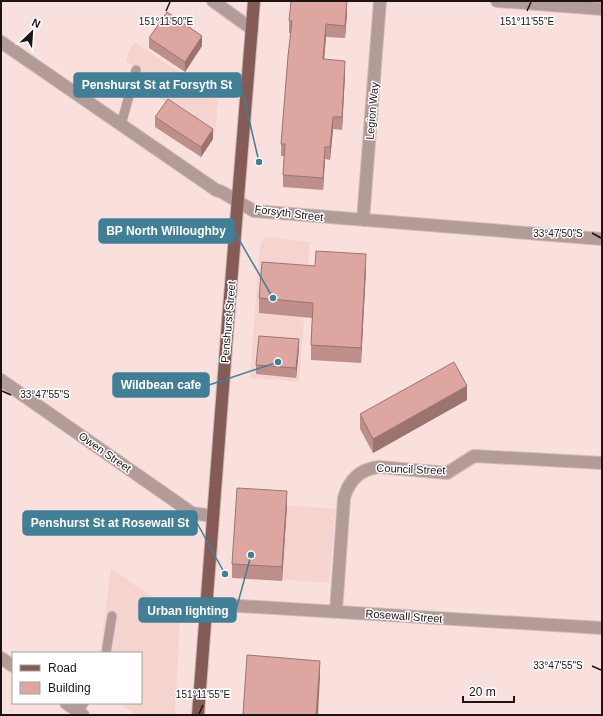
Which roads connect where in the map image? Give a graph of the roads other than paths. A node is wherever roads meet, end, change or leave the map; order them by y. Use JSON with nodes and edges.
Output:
{"nodes":[{"id":1,"x":213,"y":1,"type":"edge"},
{"id":2,"x":254,"y":1,"type":"edge"},
{"id":3,"x":380,"y":1,"type":"edge"},
{"id":4,"x":497,"y":1,"type":"edge"},
{"id":5,"x":602,"y":9,"type":"edge"},
{"id":6,"x":252,"y":29,"type":"junction"},
{"id":7,"x":1,"y":42,"type":"edge"},
{"id":8,"x":136,"y":70,"type":"dead end"},
{"id":9,"x":121,"y":125,"type":"junction"},
{"id":10,"x":238,"y":202,"type":"junction"},
{"id":11,"x":363,"y":220,"type":"junction"},
{"id":12,"x":602,"y":239,"type":"edge"},
{"id":13,"x":1,"y":380,"type":"edge"},
{"id":14,"x":602,"y":464,"type":"edge"},
{"id":15,"x":212,"y":516,"type":"junction"},
{"id":16,"x":207,"y":604,"type":"junction"},
{"id":17,"x":336,"y":611,"type":"junction"},
{"id":18,"x":112,"y":616,"type":"dead end"},
{"id":19,"x":602,"y":628,"type":"edge"},
{"id":20,"x":106,"y":652,"type":"edge"},
{"id":21,"x":1,"y":658,"type":"edge"},
{"id":22,"x":12,"y":665,"type":"edge"},
{"id":23,"x":68,"y":704,"type":"edge"},
{"id":24,"x":82,"y":710,"type":"edge"},
{"id":25,"x":198,"y":715,"type":"edge"}],
"edges":[{"from":1,"to":6,"type":"street"},
{"from":2,"to":6,"type":"main road","name":"Penshurst Street"},
{"from":3,"to":11,"type":"street","name":"Legion Way"},
{"from":4,"to":5,"type":"street"},
{"from":6,"to":10,"type":"main road","name":"Penshurst Street"},
{"from":7,"to":9,"type":"street","name":"Forsyth Street"},
{"from":8,"to":9,"type":"lane"},
{"from":9,"to":10,"type":"street","name":"Forsyth Street"},
{"from":10,"to":11,"type":"street","name":"Forsyth Street"},
{"from":10,"to":15,"type":"main road","name":"Penshurst Street"},
{"from":11,"to":12,"type":"street","name":"Forsyth Street"},
{"from":13,"to":15,"type":"street","name":"Owen Street"},
{"from":14,"to":17,"type":"street","name":"Council Street"},
{"from":15,"to":16,"type":"main road","name":"Penshurst Street"},
{"from":16,"to":17,"type":"street","name":"Rosewall Street"},
{"from":16,"to":25,"type":"main road","name":"Penshurst Street"},
{"from":17,"to":19,"type":"street","name":"Rosewall Street"},
{"from":18,"to":20,"type":"lane"},
{"from":21,"to":22,"type":"street"},
{"from":23,"to":24,"type":"street"}]}
